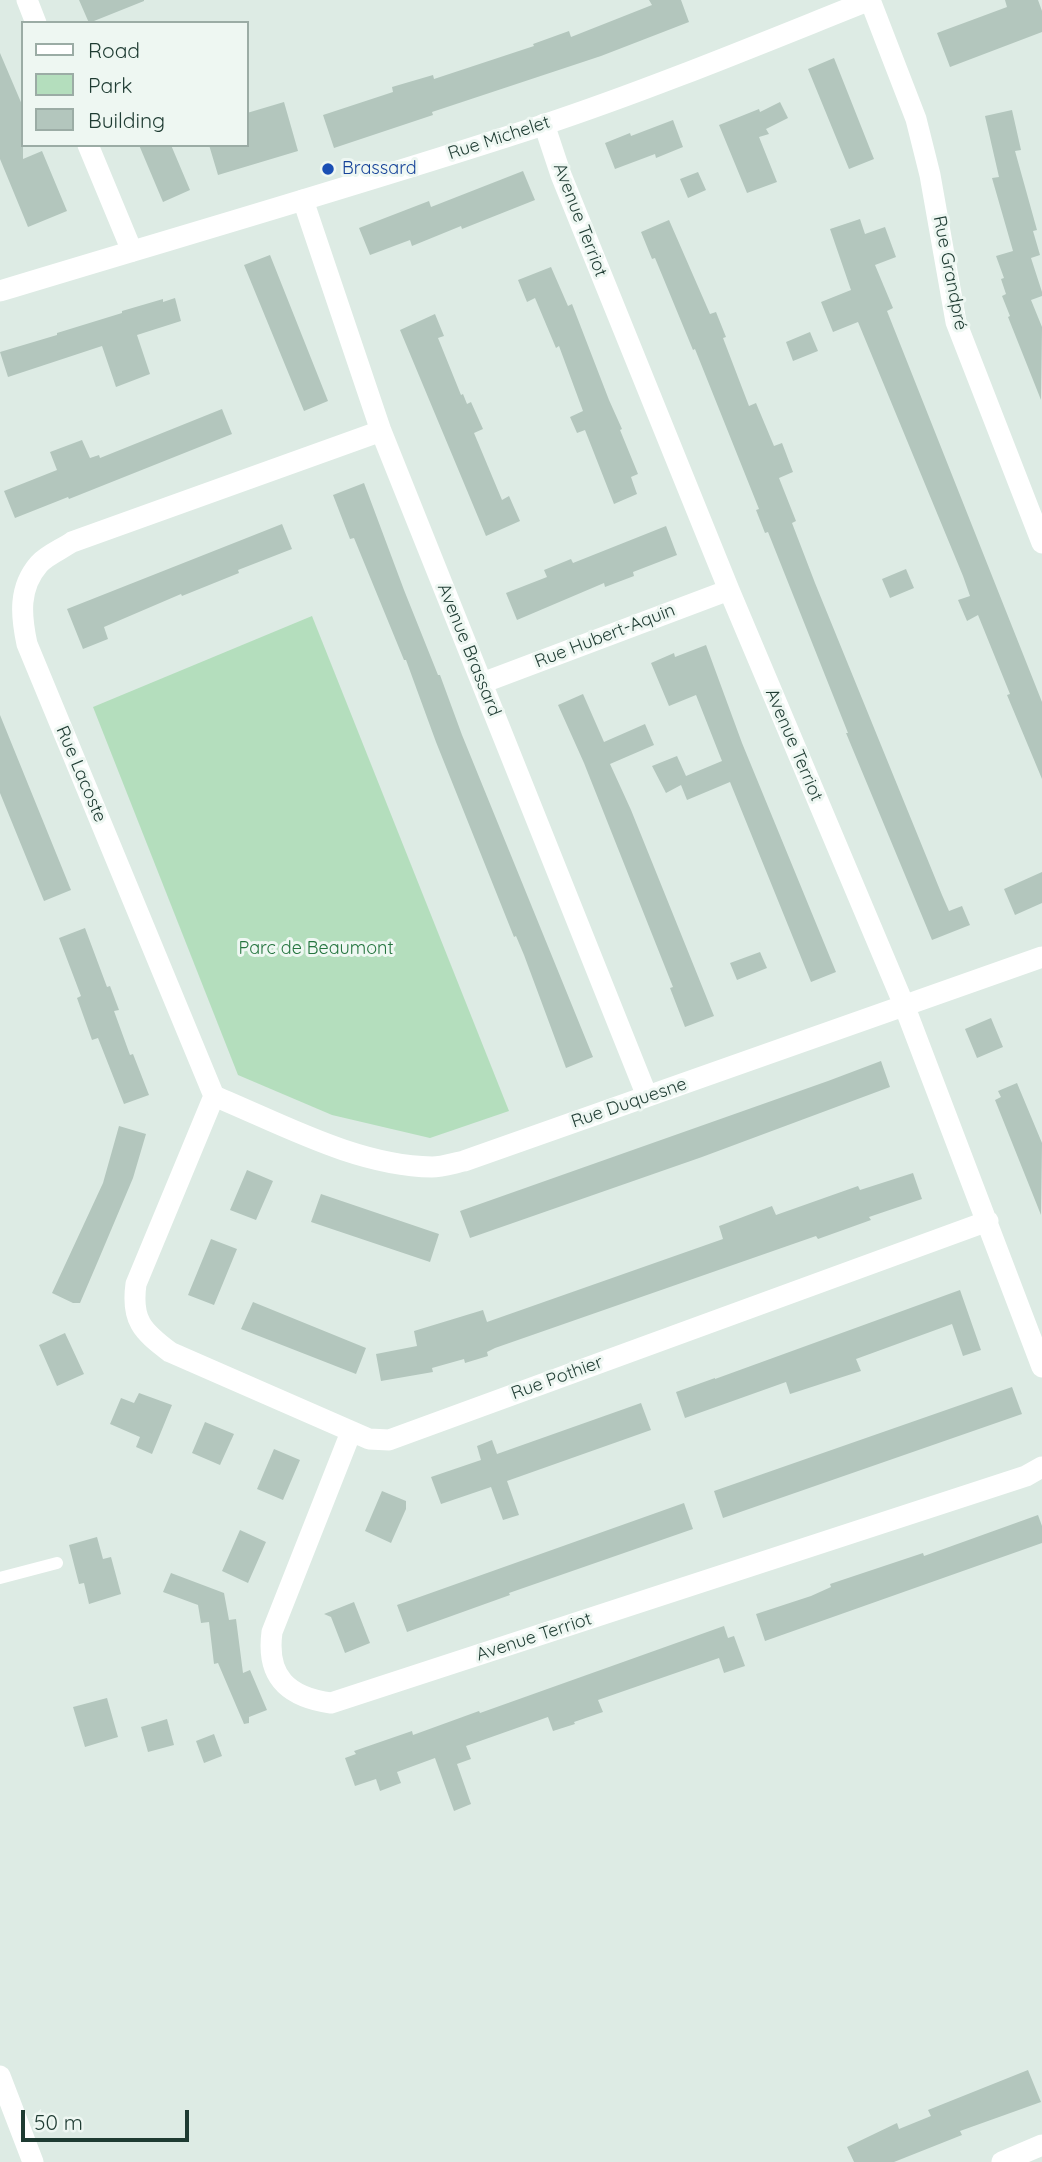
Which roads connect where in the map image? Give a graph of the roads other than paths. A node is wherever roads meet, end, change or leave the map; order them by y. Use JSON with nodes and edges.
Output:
{"nodes":[{"id":1,"x":27,"y":0,"type":"edge"},
{"id":2,"x":870,"y":0,"type":"edge"},
{"id":3,"x":35,"y":21,"type":"edge"},
{"id":4,"x":544,"y":124,"type":"junction"},
{"id":5,"x":89,"y":147,"type":"edge"},
{"id":6,"x":303,"y":200,"type":"junction"},
{"id":7,"x":132,"y":251,"type":"junction"},
{"id":8,"x":0,"y":291,"type":"edge"},
{"id":9,"x":381,"y":432,"type":"junction"},
{"id":10,"x":1042,"y":543,"type":"edge"},
{"id":11,"x":729,"y":590,"type":"junction"},
{"id":12,"x":482,"y":683,"type":"junction"},
{"id":13,"x":1042,"y":957,"type":"edge"},
{"id":14,"x":904,"y":1005,"type":"junction"},
{"id":15,"x":214,"y":1096,"type":"junction"},
{"id":16,"x":646,"y":1096,"type":"junction"},
{"id":17,"x":988,"y":1221,"type":"junction"},
{"id":18,"x":1042,"y":1367,"type":"edge"},
{"id":19,"x":351,"y":1432,"type":"junction"},
{"id":20,"x":1042,"y":1467,"type":"edge"},
{"id":21,"x":57,"y":1563,"type":"dead end"},
{"id":22,"x":0,"y":1578,"type":"edge"},
{"id":23,"x":0,"y":2076,"type":"edge"},
{"id":24,"x":1042,"y":2145,"type":"edge"},
{"id":25,"x":33,"y":2162,"type":"edge"},
{"id":26,"x":1002,"y":2162,"type":"edge"}],
"edges":[{"from":1,"to":3,"type":"street"},
{"from":2,"to":4,"type":"street","name":"Rue Michelet"},
{"from":2,"to":10,"type":"street","name":"Rue Grandpré"},
{"from":4,"to":6,"type":"street","name":"Rue Michelet"},
{"from":4,"to":11,"type":"street","name":"Avenue Terriot"},
{"from":5,"to":7,"type":"street"},
{"from":6,"to":7,"type":"street","name":"Rue Michelet"},
{"from":6,"to":9,"type":"street","name":"Avenue Brassard"},
{"from":7,"to":8,"type":"street","name":"Rue Michelet"},
{"from":9,"to":12,"type":"street","name":"Avenue Brassard"},
{"from":9,"to":15,"type":"street","name":"Rue Lacoste"},
{"from":11,"to":12,"type":"street","name":"Rue Hubert-Aquin"},
{"from":11,"to":14,"type":"street","name":"Avenue Terriot"},
{"from":12,"to":16,"type":"street","name":"Avenue Brassard"},
{"from":13,"to":14,"type":"street","name":"Rue Duquesne"},
{"from":14,"to":16,"type":"street","name":"Rue Duquesne"},
{"from":14,"to":17,"type":"street","name":"Avenue Terriot"},
{"from":15,"to":16,"type":"street","name":"Rue Duquesne"},
{"from":15,"to":19,"type":"street","name":"Rue Pothier"},
{"from":17,"to":18,"type":"street","name":"Avenue Terriot"},
{"from":17,"to":19,"type":"street","name":"Rue Pothier"},
{"from":19,"to":20,"type":"street","name":"Avenue Terriot"},
{"from":21,"to":22,"type":"lane"},
{"from":23,"to":25,"type":"street"},
{"from":24,"to":26,"type":"street"}]}
